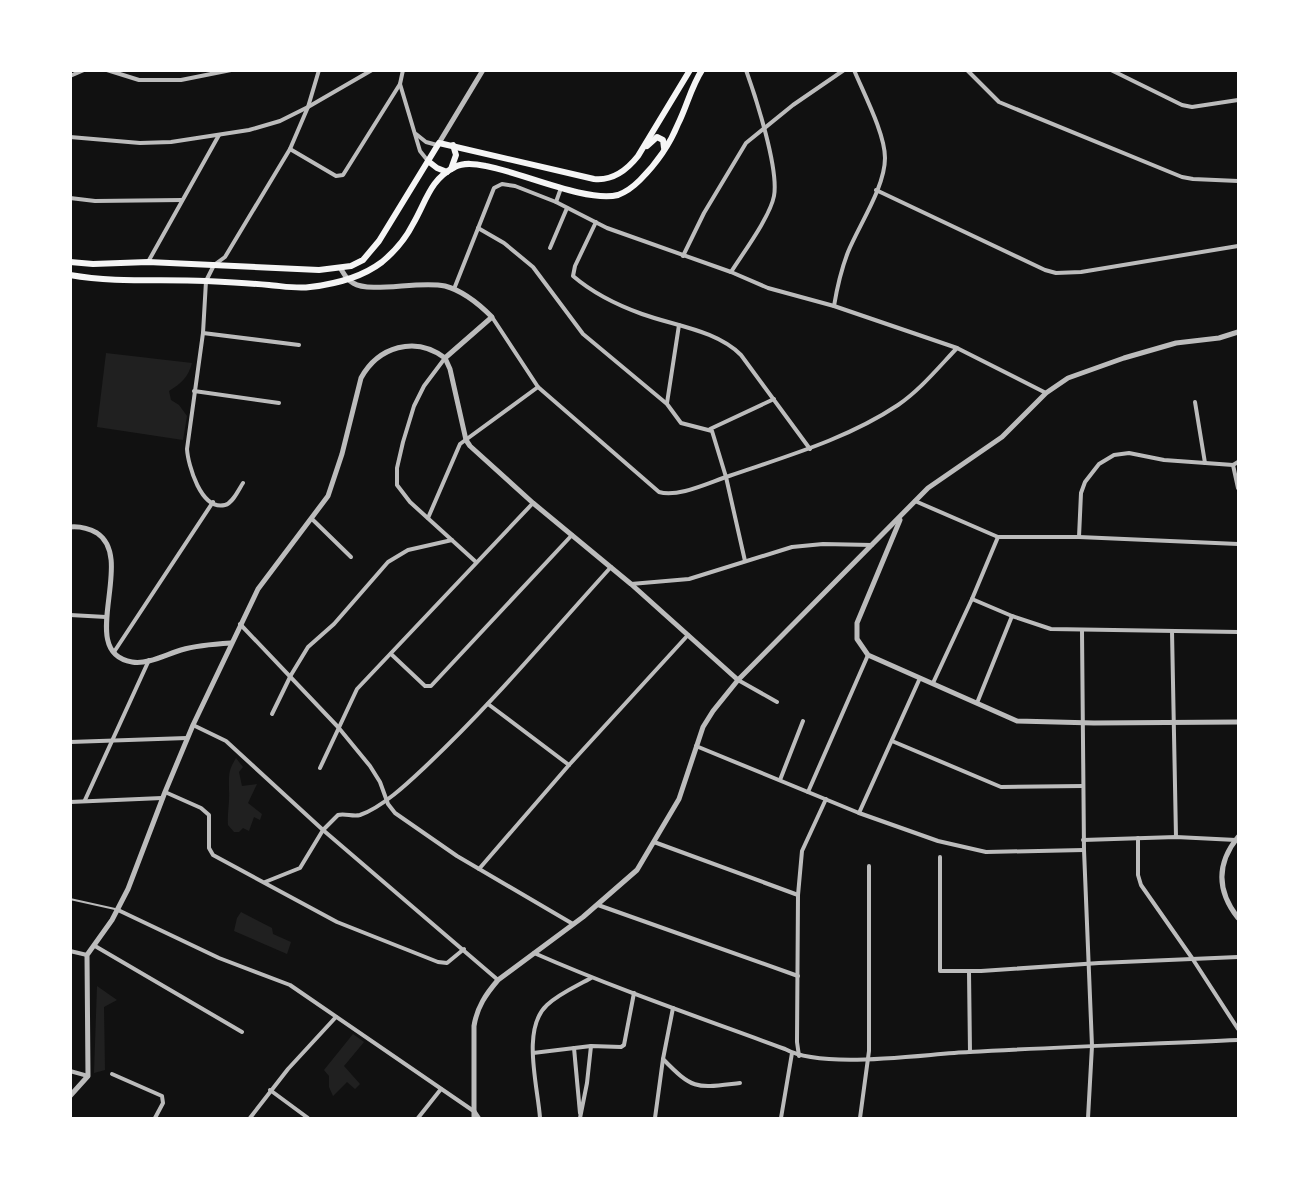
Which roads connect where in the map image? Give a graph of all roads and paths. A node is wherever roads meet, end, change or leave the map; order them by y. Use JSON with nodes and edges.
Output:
{"nodes":[{"id":1,"x":84,"y":70,"type":"edge"},
{"id":2,"x":107,"y":70,"type":"edge"},
{"id":3,"x":231,"y":70,"type":"edge"},
{"id":4,"x":319,"y":70,"type":"edge"},
{"id":5,"x":372,"y":70,"type":"edge"},
{"id":6,"x":403,"y":70,"type":"edge"},
{"id":7,"x":483,"y":70,"type":"edge"},
{"id":8,"x":690,"y":70,"type":"edge"},
{"id":9,"x":702,"y":70,"type":"edge"},
{"id":10,"x":746,"y":70,"type":"edge"},
{"id":11,"x":843,"y":70,"type":"edge"},
{"id":12,"x":854,"y":70,"type":"edge"},
{"id":13,"x":967,"y":70,"type":"edge"},
{"id":14,"x":1111,"y":70,"type":"edge"},
{"id":15,"x":70,"y":76,"type":"edge"},
{"id":16,"x":400,"y":84,"type":"junction"},
{"id":17,"x":1239,"y":100,"type":"edge"},
{"id":18,"x":308,"y":107,"type":"junction"},
{"id":19,"x":764,"y":130,"type":"junction"},
{"id":20,"x":415,"y":133,"type":"junction"},
{"id":21,"x":219,"y":135,"type":"junction"},
{"id":22,"x":70,"y":137,"type":"edge"},
{"id":23,"x":438,"y":144,"type":"junction"},
{"id":24,"x":453,"y":145,"type":"junction"},
{"id":25,"x":290,"y":149,"type":"junction"},
{"id":26,"x":662,"y":151,"type":"junction"},
{"id":27,"x":638,"y":156,"type":"junction"},
{"id":28,"x":428,"y":161,"type":"junction"},
{"id":29,"x":449,"y":171,"type":"junction"},
{"id":30,"x":1239,"y":181,"type":"edge"},
{"id":31,"x":561,"y":188,"type":"junction"},
{"id":32,"x":876,"y":190,"type":"junction"},
{"id":33,"x":70,"y":198,"type":"edge"},
{"id":34,"x":182,"y":200,"type":"junction"},
{"id":35,"x":556,"y":202,"type":"junction"},
{"id":36,"x":567,"y":208,"type":"junction"},
{"id":37,"x":596,"y":222,"type":"junction"},
{"id":38,"x":478,"y":228,"type":"junction"},
{"id":39,"x":1239,"y":246,"type":"edge"},
{"id":40,"x":550,"y":248,"type":"dead end"},
{"id":41,"x":683,"y":256,"type":"junction"},
{"id":42,"x":70,"y":262,"type":"edge"},
{"id":43,"x":148,"y":262,"type":"junction"},
{"id":44,"x":214,"y":265,"type":"junction"},
{"id":45,"x":340,"y":269,"type":"junction"},
{"id":46,"x":731,"y":272,"type":"junction"},
{"id":47,"x":70,"y":274,"type":"edge"},
{"id":48,"x":349,"y":280,"type":"junction"},
{"id":49,"x":206,"y":281,"type":"junction"},
{"id":50,"x":454,"y":289,"type":"junction"},
{"id":51,"x":834,"y":306,"type":"junction"},
{"id":52,"x":492,"y":317,"type":"junction"},
{"id":53,"x":679,"y":325,"type":"junction"},
{"id":54,"x":1239,"y":332,"type":"edge"},
{"id":55,"x":203,"y":333,"type":"junction"},
{"id":56,"x":299,"y":345,"type":"dead end"},
{"id":57,"x":957,"y":348,"type":"junction"},
{"id":58,"x":445,"y":358,"type":"junction"},
{"id":59,"x":538,"y":387,"type":"junction"},
{"id":60,"x":195,"y":391,"type":"junction"},
{"id":61,"x":1046,"y":393,"type":"junction"},
{"id":62,"x":774,"y":399,"type":"junction"},
{"id":63,"x":1195,"y":402,"type":"dead end"},
{"id":64,"x":279,"y":403,"type":"dead end"},
{"id":65,"x":667,"y":404,"type":"junction"},
{"id":66,"x":711,"y":431,"type":"junction"},
{"id":67,"x":466,"y":440,"type":"junction"},
{"id":68,"x":810,"y":449,"type":"junction"},
{"id":69,"x":1239,"y":462,"type":"edge"},
{"id":70,"x":1205,"y":463,"type":"junction"},
{"id":71,"x":1233,"y":465,"type":"junction"},
{"id":72,"x":726,"y":477,"type":"junction"},
{"id":73,"x":243,"y":483,"type":"dead end"},
{"id":74,"x":1239,"y":488,"type":"edge"},
{"id":75,"x":915,"y":501,"type":"junction"},
{"id":76,"x":213,"y":502,"type":"junction"},
{"id":77,"x":532,"y":503,"type":"junction"},
{"id":78,"x":902,"y":516,"type":"junction"},
{"id":79,"x":428,"y":518,"type":"junction"},
{"id":80,"x":312,"y":519,"type":"junction"},
{"id":81,"x":70,"y":527,"type":"edge"},
{"id":82,"x":572,"y":536,"type":"junction"},
{"id":83,"x":998,"y":537,"type":"junction"},
{"id":84,"x":1079,"y":537,"type":"junction"},
{"id":85,"x":452,"y":540,"type":"junction"},
{"id":86,"x":1239,"y":544,"type":"edge"},
{"id":87,"x":873,"y":545,"type":"junction"},
{"id":88,"x":351,"y":557,"type":"dead end"},
{"id":89,"x":745,"y":561,"type":"junction"},
{"id":90,"x":476,"y":562,"type":"junction"},
{"id":91,"x":611,"y":567,"type":"junction"},
{"id":92,"x":631,"y":584,"type":"junction"},
{"id":93,"x":972,"y":599,"type":"junction"},
{"id":94,"x":70,"y":615,"type":"edge"},
{"id":95,"x":1012,"y":616,"type":"junction"},
{"id":96,"x":106,"y":617,"type":"junction"},
{"id":97,"x":240,"y":624,"type":"junction"},
{"id":98,"x":1082,"y":631,"type":"junction"},
{"id":99,"x":1172,"y":631,"type":"junction"},
{"id":100,"x":1239,"y":632,"type":"edge"},
{"id":101,"x":689,"y":635,"type":"junction"},
{"id":102,"x":231,"y":643,"type":"junction"},
{"id":103,"x":113,"y":652,"type":"junction"},
{"id":104,"x":391,"y":654,"type":"junction"},
{"id":105,"x":868,"y":655,"type":"junction"},
{"id":106,"x":150,"y":660,"type":"junction"},
{"id":107,"x":291,"y":675,"type":"junction"},
{"id":108,"x":920,"y":678,"type":"junction"},
{"id":109,"x":738,"y":680,"type":"junction"},
{"id":110,"x":933,"y":683,"type":"junction"},
{"id":111,"x":777,"y":702,"type":"dead end"},
{"id":112,"x":977,"y":703,"type":"junction"},
{"id":113,"x":488,"y":704,"type":"junction"},
{"id":114,"x":272,"y":714,"type":"dead end"},
{"id":115,"x":803,"y":721,"type":"dead end"},
{"id":116,"x":1239,"y":722,"type":"edge"},
{"id":117,"x":1083,"y":723,"type":"junction"},
{"id":118,"x":1174,"y":724,"type":"junction"},
{"id":119,"x":194,"y":725,"type":"junction"},
{"id":120,"x":338,"y":727,"type":"junction"},
{"id":121,"x":188,"y":738,"type":"junction"},
{"id":122,"x":112,"y":740,"type":"junction"},
{"id":123,"x":892,"y":741,"type":"junction"},
{"id":124,"x":70,"y":742,"type":"edge"},
{"id":125,"x":696,"y":746,"type":"junction"},
{"id":126,"x":569,"y":765,"type":"junction"},
{"id":127,"x":320,"y":768,"type":"dead end"},
{"id":128,"x":780,"y":780,"type":"junction"},
{"id":129,"x":1083,"y":786,"type":"junction"},
{"id":130,"x":808,"y":792,"type":"junction"},
{"id":131,"x":163,"y":795,"type":"junction"},
{"id":132,"x":826,"y":799,"type":"junction"},
{"id":133,"x":85,"y":800,"type":"junction"},
{"id":134,"x":386,"y":800,"type":"junction"},
{"id":135,"x":70,"y":802,"type":"edge"},
{"id":136,"x":859,"y":813,"type":"junction"},
{"id":137,"x":323,"y":830,"type":"junction"},
{"id":138,"x":1176,"y":837,"type":"junction"},
{"id":139,"x":1138,"y":838,"type":"junction"},
{"id":140,"x":1237,"y":839,"type":"edge"},
{"id":141,"x":1083,"y":840,"type":"junction"},
{"id":142,"x":654,"y":842,"type":"junction"},
{"id":143,"x":1084,"y":850,"type":"junction"},
{"id":144,"x":940,"y":857,"type":"dead end"},
{"id":145,"x":869,"y":866,"type":"dead end"},
{"id":146,"x":479,"y":869,"type":"junction"},
{"id":147,"x":265,"y":882,"type":"junction"},
{"id":148,"x":798,"y":895,"type":"junction"},
{"id":149,"x":70,"y":899,"type":"edge"},
{"id":150,"x":598,"y":905,"type":"junction"},
{"id":151,"x":118,"y":910,"type":"junction"},
{"id":152,"x":1239,"y":918,"type":"edge"},
{"id":153,"x":573,"y":925,"type":"junction"},
{"id":154,"x":95,"y":946,"type":"junction"},
{"id":155,"x":464,"y":950,"type":"junction"},
{"id":156,"x":70,"y":951,"type":"edge"},
{"id":157,"x":534,"y":953,"type":"junction"},
{"id":158,"x":87,"y":955,"type":"junction"},
{"id":159,"x":1239,"y":957,"type":"edge"},
{"id":160,"x":1192,"y":958,"type":"junction"},
{"id":161,"x":1089,"y":964,"type":"junction"},
{"id":162,"x":969,"y":971,"type":"junction"},
{"id":163,"x":798,"y":976,"type":"junction"},
{"id":164,"x":592,"y":978,"type":"junction"},
{"id":165,"x":498,"y":980,"type":"junction"},
{"id":166,"x":634,"y":993,"type":"junction"},
{"id":167,"x":673,"y":1008,"type":"junction"},
{"id":168,"x":336,"y":1017,"type":"junction"},
{"id":169,"x":1239,"y":1029,"type":"edge"},
{"id":170,"x":242,"y":1032,"type":"dead end"},
{"id":171,"x":1239,"y":1040,"type":"edge"},
{"id":172,"x":591,"y":1046,"type":"junction"},
{"id":173,"x":1092,"y":1046,"type":"junction"},
{"id":174,"x":574,"y":1048,"type":"junction"},
{"id":175,"x":970,"y":1052,"type":"junction"},
{"id":176,"x":533,"y":1053,"type":"junction"},
{"id":177,"x":792,"y":1053,"type":"junction"},
{"id":178,"x":799,"y":1056,"type":"junction"},
{"id":179,"x":663,"y":1059,"type":"junction"},
{"id":180,"x":869,"y":1059,"type":"junction"},
{"id":181,"x":70,"y":1071,"type":"edge"},
{"id":182,"x":112,"y":1074,"type":"dead end"},
{"id":183,"x":88,"y":1076,"type":"junction"},
{"id":184,"x":740,"y":1083,"type":"dead end"},
{"id":185,"x":441,"y":1089,"type":"junction"},
{"id":186,"x":270,"y":1090,"type":"junction"},
{"id":187,"x":70,"y":1096,"type":"edge"},
{"id":188,"x":474,"y":1115,"type":"edge"},
{"id":189,"x":580,"y":1117,"type":"edge"},
{"id":190,"x":155,"y":1119,"type":"edge"},
{"id":191,"x":250,"y":1119,"type":"edge"},
{"id":192,"x":308,"y":1119,"type":"edge"},
{"id":193,"x":418,"y":1119,"type":"edge"},
{"id":194,"x":479,"y":1119,"type":"edge"},
{"id":195,"x":540,"y":1119,"type":"edge"},
{"id":196,"x":655,"y":1119,"type":"edge"},
{"id":197,"x":781,"y":1119,"type":"edge"},
{"id":198,"x":860,"y":1119,"type":"edge"},
{"id":199,"x":1088,"y":1119,"type":"edge"}],
"edges":[{"from":1,"to":15,"type":"street"},
{"from":2,"to":3,"type":"street"},
{"from":4,"to":18,"type":"street"},
{"from":5,"to":18,"type":"street"},
{"from":6,"to":16,"type":"street"},
{"from":7,"to":23,"type":"street"},
{"from":8,"to":27,"type":"main road"},
{"from":9,"to":26,"type":"main road"},
{"from":10,"to":19,"type":"street"},
{"from":11,"to":19,"type":"street"},
{"from":12,"to":32,"type":"street"},
{"from":13,"to":30,"type":"street"},
{"from":14,"to":17,"type":"street"},
{"from":16,"to":20,"type":"street"},
{"from":16,"to":25,"type":"street"},
{"from":18,"to":21,"type":"street"},
{"from":18,"to":25,"type":"street"},
{"from":19,"to":41,"type":"street"},
{"from":19,"to":46,"type":"street"},
{"from":20,"to":23,"type":"street"},
{"from":20,"to":28,"type":"street"},
{"from":21,"to":22,"type":"street"},
{"from":21,"to":34,"type":"street"},
{"from":23,"to":24,"type":"main road"},
{"from":23,"to":28,"type":"main road"},
{"from":24,"to":27,"type":"main road"},
{"from":24,"to":29,"type":"main road"},
{"from":25,"to":44,"type":"street"},
{"from":26,"to":27,"type":"main road"},
{"from":26,"to":31,"type":"main road"},
{"from":28,"to":29,"type":"main road"},
{"from":28,"to":45,"type":"main road"},
{"from":29,"to":31,"type":"main road"},
{"from":29,"to":48,"type":"main road"},
{"from":31,"to":35,"type":"street"},
{"from":32,"to":39,"type":"street"},
{"from":32,"to":51,"type":"street"},
{"from":33,"to":34,"type":"street"},
{"from":34,"to":43,"type":"street"},
{"from":35,"to":36,"type":"street"},
{"from":35,"to":38,"type":"street"},
{"from":36,"to":37,"type":"street"},
{"from":36,"to":40,"type":"street"},
{"from":37,"to":41,"type":"street"},
{"from":37,"to":53,"type":"street"},
{"from":38,"to":50,"type":"street"},
{"from":38,"to":65,"type":"street"},
{"from":41,"to":46,"type":"street"},
{"from":42,"to":43,"type":"main road"},
{"from":43,"to":44,"type":"main road"},
{"from":44,"to":45,"type":"main road"},
{"from":44,"to":49,"type":"street"},
{"from":45,"to":48,"type":"street"},
{"from":46,"to":51,"type":"street"},
{"from":47,"to":49,"type":"main road"},
{"from":48,"to":49,"type":"main road"},
{"from":48,"to":50,"type":"street"},
{"from":49,"to":55,"type":"street"},
{"from":50,"to":52,"type":"street"},
{"from":51,"to":57,"type":"street"},
{"from":52,"to":58,"type":"street"},
{"from":52,"to":59,"type":"street"},
{"from":53,"to":62,"type":"street"},
{"from":53,"to":65,"type":"street"},
{"from":54,"to":61,"type":"street"},
{"from":55,"to":56,"type":"street"},
{"from":55,"to":60,"type":"street"},
{"from":57,"to":61,"type":"street"},
{"from":57,"to":68,"type":"street"},
{"from":58,"to":67,"type":"street"},
{"from":58,"to":79,"type":"street"},
{"from":58,"to":80,"type":"street"},
{"from":59,"to":67,"type":"street"},
{"from":59,"to":72,"type":"street"},
{"from":60,"to":64,"type":"street"},
{"from":60,"to":76,"type":"street"},
{"from":61,"to":75,"type":"street"},
{"from":62,"to":66,"type":"street"},
{"from":62,"to":68,"type":"street"},
{"from":63,"to":70,"type":"street"},
{"from":65,"to":66,"type":"street"},
{"from":66,"to":72,"type":"street"},
{"from":67,"to":77,"type":"street"},
{"from":67,"to":79,"type":"street"},
{"from":68,"to":72,"type":"street"},
{"from":69,"to":71,"type":"street"},
{"from":70,"to":71,"type":"street"},
{"from":70,"to":84,"type":"street"},
{"from":71,"to":74,"type":"street"},
{"from":72,"to":89,"type":"street"},
{"from":73,"to":76,"type":"street"},
{"from":75,"to":78,"type":"street"},
{"from":75,"to":83,"type":"street"},
{"from":76,"to":103,"type":"street"},
{"from":77,"to":82,"type":"street"},
{"from":77,"to":90,"type":"street"},
{"from":78,"to":87,"type":"street"},
{"from":78,"to":105,"type":"street"},
{"from":79,"to":85,"type":"street"},
{"from":80,"to":88,"type":"street"},
{"from":80,"to":97,"type":"street"},
{"from":81,"to":96,"type":"street"},
{"from":82,"to":91,"type":"street"},
{"from":82,"to":104,"type":"street"},
{"from":83,"to":84,"type":"street"},
{"from":83,"to":93,"type":"street"},
{"from":84,"to":86,"type":"street"},
{"from":85,"to":90,"type":"street"},
{"from":85,"to":107,"type":"street"},
{"from":87,"to":89,"type":"street"},
{"from":87,"to":109,"type":"street"},
{"from":89,"to":92,"type":"street"},
{"from":90,"to":104,"type":"street"},
{"from":91,"to":92,"type":"street"},
{"from":91,"to":113,"type":"street"},
{"from":92,"to":101,"type":"street"},
{"from":93,"to":95,"type":"street"},
{"from":93,"to":110,"type":"street"},
{"from":94,"to":96,"type":"street"},
{"from":95,"to":98,"type":"street"},
{"from":95,"to":112,"type":"street"},
{"from":96,"to":103,"type":"street"},
{"from":97,"to":102,"type":"street"},
{"from":97,"to":107,"type":"street"},
{"from":98,"to":99,"type":"street"},
{"from":98,"to":117,"type":"street"},
{"from":99,"to":100,"type":"street"},
{"from":99,"to":118,"type":"street"},
{"from":101,"to":109,"type":"street"},
{"from":101,"to":126,"type":"street"},
{"from":102,"to":106,"type":"street"},
{"from":102,"to":119,"type":"street"},
{"from":103,"to":106,"type":"street"},
{"from":104,"to":120,"type":"street"},
{"from":105,"to":108,"type":"street"},
{"from":105,"to":130,"type":"street"},
{"from":106,"to":122,"type":"street"},
{"from":107,"to":114,"type":"street"},
{"from":107,"to":120,"type":"street"},
{"from":108,"to":110,"type":"street"},
{"from":108,"to":123,"type":"street"},
{"from":109,"to":111,"type":"street"},
{"from":109,"to":125,"type":"street"},
{"from":110,"to":112,"type":"street"},
{"from":112,"to":117,"type":"street"},
{"from":113,"to":126,"type":"street"},
{"from":113,"to":134,"type":"street"},
{"from":115,"to":128,"type":"street"},
{"from":116,"to":118,"type":"street"},
{"from":117,"to":118,"type":"street"},
{"from":117,"to":129,"type":"street"},
{"from":118,"to":138,"type":"street"},
{"from":119,"to":121,"type":"street"},
{"from":119,"to":137,"type":"street"},
{"from":120,"to":127,"type":"street"},
{"from":120,"to":134,"type":"street"},
{"from":121,"to":122,"type":"street"},
{"from":121,"to":131,"type":"street"},
{"from":122,"to":124,"type":"street"},
{"from":122,"to":133,"type":"street"},
{"from":123,"to":129,"type":"street"},
{"from":123,"to":136,"type":"street"},
{"from":125,"to":128,"type":"street"},
{"from":125,"to":142,"type":"street"},
{"from":126,"to":146,"type":"street"},
{"from":128,"to":130,"type":"street"},
{"from":129,"to":141,"type":"street"},
{"from":130,"to":132,"type":"street"},
{"from":131,"to":133,"type":"street"},
{"from":131,"to":147,"type":"street"},
{"from":131,"to":151,"type":"street"},
{"from":132,"to":136,"type":"street"},
{"from":132,"to":148,"type":"street"},
{"from":133,"to":135,"type":"street"},
{"from":134,"to":137,"type":"street"},
{"from":134,"to":146,"type":"street"},
{"from":136,"to":143,"type":"street"},
{"from":137,"to":147,"type":"street"},
{"from":137,"to":155,"type":"street"},
{"from":138,"to":139,"type":"street"},
{"from":138,"to":140,"type":"street"},
{"from":139,"to":141,"type":"street"},
{"from":139,"to":160,"type":"street"},
{"from":140,"to":152,"type":"street"},
{"from":141,"to":143,"type":"street"},
{"from":142,"to":148,"type":"street"},
{"from":142,"to":150,"type":"street"},
{"from":143,"to":161,"type":"street"},
{"from":144,"to":162,"type":"street"},
{"from":145,"to":180,"type":"street"},
{"from":146,"to":153,"type":"street"},
{"from":147,"to":155,"type":"street"},
{"from":148,"to":163,"type":"street"},
{"from":149,"to":151,"type":"lane"},
{"from":150,"to":153,"type":"street"},
{"from":150,"to":163,"type":"street"},
{"from":151,"to":154,"type":"street"},
{"from":151,"to":168,"type":"street"},
{"from":153,"to":157,"type":"street"},
{"from":154,"to":158,"type":"street"},
{"from":154,"to":170,"type":"street"},
{"from":155,"to":165,"type":"street"},
{"from":156,"to":158,"type":"street"},
{"from":157,"to":164,"type":"street"},
{"from":157,"to":165,"type":"street"},
{"from":158,"to":183,"type":"street"},
{"from":159,"to":160,"type":"street"},
{"from":160,"to":161,"type":"street"},
{"from":160,"to":169,"type":"street"},
{"from":161,"to":162,"type":"street"},
{"from":161,"to":173,"type":"street"},
{"from":162,"to":175,"type":"street"},
{"from":163,"to":178,"type":"street"},
{"from":164,"to":166,"type":"street"},
{"from":164,"to":176,"type":"street"},
{"from":165,"to":188,"type":"street"},
{"from":166,"to":167,"type":"street"},
{"from":166,"to":172,"type":"street"},
{"from":167,"to":177,"type":"street"},
{"from":167,"to":179,"type":"street"},
{"from":168,"to":185,"type":"street"},
{"from":168,"to":186,"type":"street"},
{"from":171,"to":173,"type":"street"},
{"from":172,"to":174,"type":"street"},
{"from":172,"to":189,"type":"street"},
{"from":173,"to":175,"type":"street"},
{"from":173,"to":199,"type":"street"},
{"from":174,"to":176,"type":"street"},
{"from":174,"to":189,"type":"street"},
{"from":175,"to":180,"type":"street"},
{"from":176,"to":195,"type":"street"},
{"from":177,"to":178,"type":"street"},
{"from":177,"to":197,"type":"street"},
{"from":178,"to":180,"type":"street"},
{"from":179,"to":184,"type":"street"},
{"from":179,"to":196,"type":"street"},
{"from":180,"to":198,"type":"street"},
{"from":181,"to":183,"type":"street"},
{"from":182,"to":190,"type":"street"},
{"from":183,"to":187,"type":"street"},
{"from":185,"to":188,"type":"street"},
{"from":185,"to":193,"type":"street"},
{"from":186,"to":191,"type":"street"},
{"from":186,"to":192,"type":"street"},
{"from":188,"to":194,"type":"street"}]}
